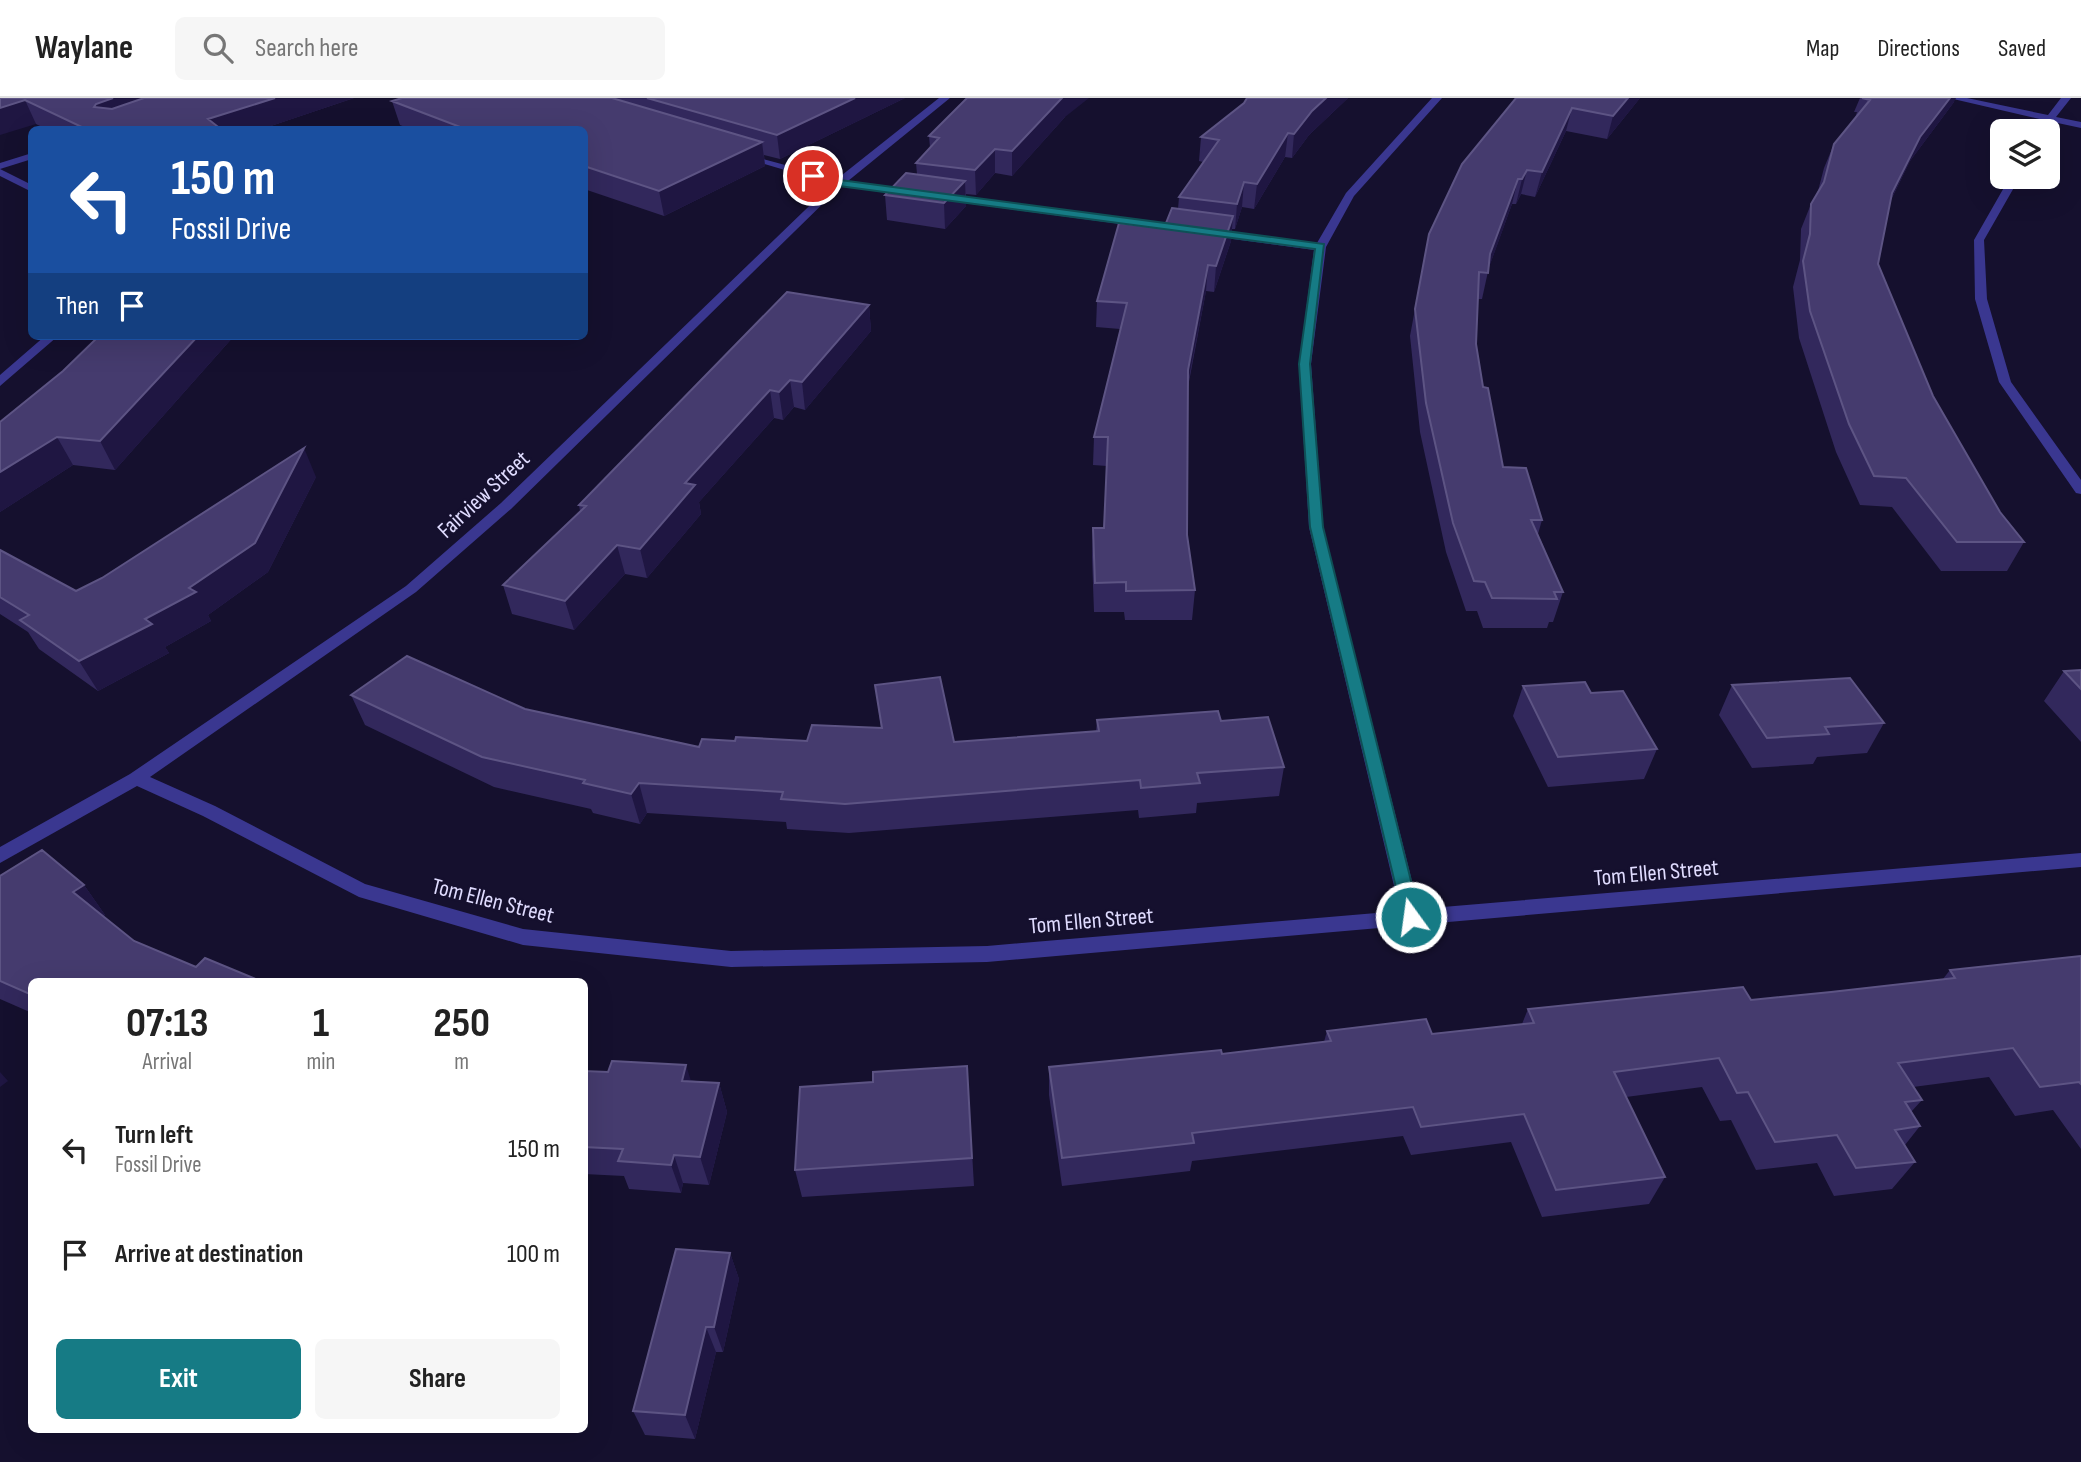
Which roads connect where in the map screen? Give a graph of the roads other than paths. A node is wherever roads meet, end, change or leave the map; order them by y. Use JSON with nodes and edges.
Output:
{"nodes":[{"id":1,"x":944,"y":98,"type":"edge"},
{"id":2,"x":1437,"y":98,"type":"edge"},
{"id":3,"x":1954,"y":98,"type":"edge"},
{"id":4,"x":2066,"y":98,"type":"edge"},
{"id":5,"x":2050,"y":118,"type":"junction"},
{"id":6,"x":2081,"y":125,"type":"edge"},
{"id":7,"x":736,"y":153,"type":"edge"},
{"id":8,"x":28,"y":157,"type":"edge"},
{"id":9,"x":0,"y":166,"type":"edge"},
{"id":10,"x":0,"y":172,"type":"edge"},
{"id":11,"x":839,"y":183,"type":"junction"},
{"id":12,"x":28,"y":187,"type":"edge"},
{"id":13,"x":2008,"y":189,"type":"edge"},
{"id":14,"x":922,"y":194,"type":"edge"},
{"id":15,"x":935,"y":196,"type":"edge"},
{"id":16,"x":1320,"y":247,"type":"junction"},
{"id":17,"x":47,"y":340,"type":"edge"},
{"id":18,"x":0,"y":382,"type":"edge"},
{"id":19,"x":2081,"y":490,"type":"edge"},
{"id":20,"x":136,"y":778,"type":"junction"},
{"id":21,"x":0,"y":856,"type":"edge"},
{"id":22,"x":2081,"y":860,"type":"edge"},
{"id":23,"x":1411,"y":917,"type":"junction"}],
"edges":[{"from":1,"to":11,"type":"street","name":"Fairview Street"},
{"from":2,"to":16,"type":"street"},
{"from":3,"to":5,"type":"street"},
{"from":4,"to":5,"type":"street"},
{"from":5,"to":6,"type":"street"},
{"from":7,"to":11,"type":"street"},
{"from":8,"to":9,"type":"street"},
{"from":10,"to":12,"type":"street"},
{"from":11,"to":14,"type":"street"},
{"from":11,"to":20,"type":"street","name":"Fairview Street"},
{"from":13,"to":19,"type":"street"},
{"from":15,"to":16,"type":"street"},
{"from":16,"to":23,"type":"street"},
{"from":17,"to":18,"type":"street"},
{"from":20,"to":21,"type":"street","name":"Fairview Street"},
{"from":20,"to":23,"type":"street","name":"Tom Ellen Street"},
{"from":22,"to":23,"type":"street","name":"Tom Ellen Street"}]}
